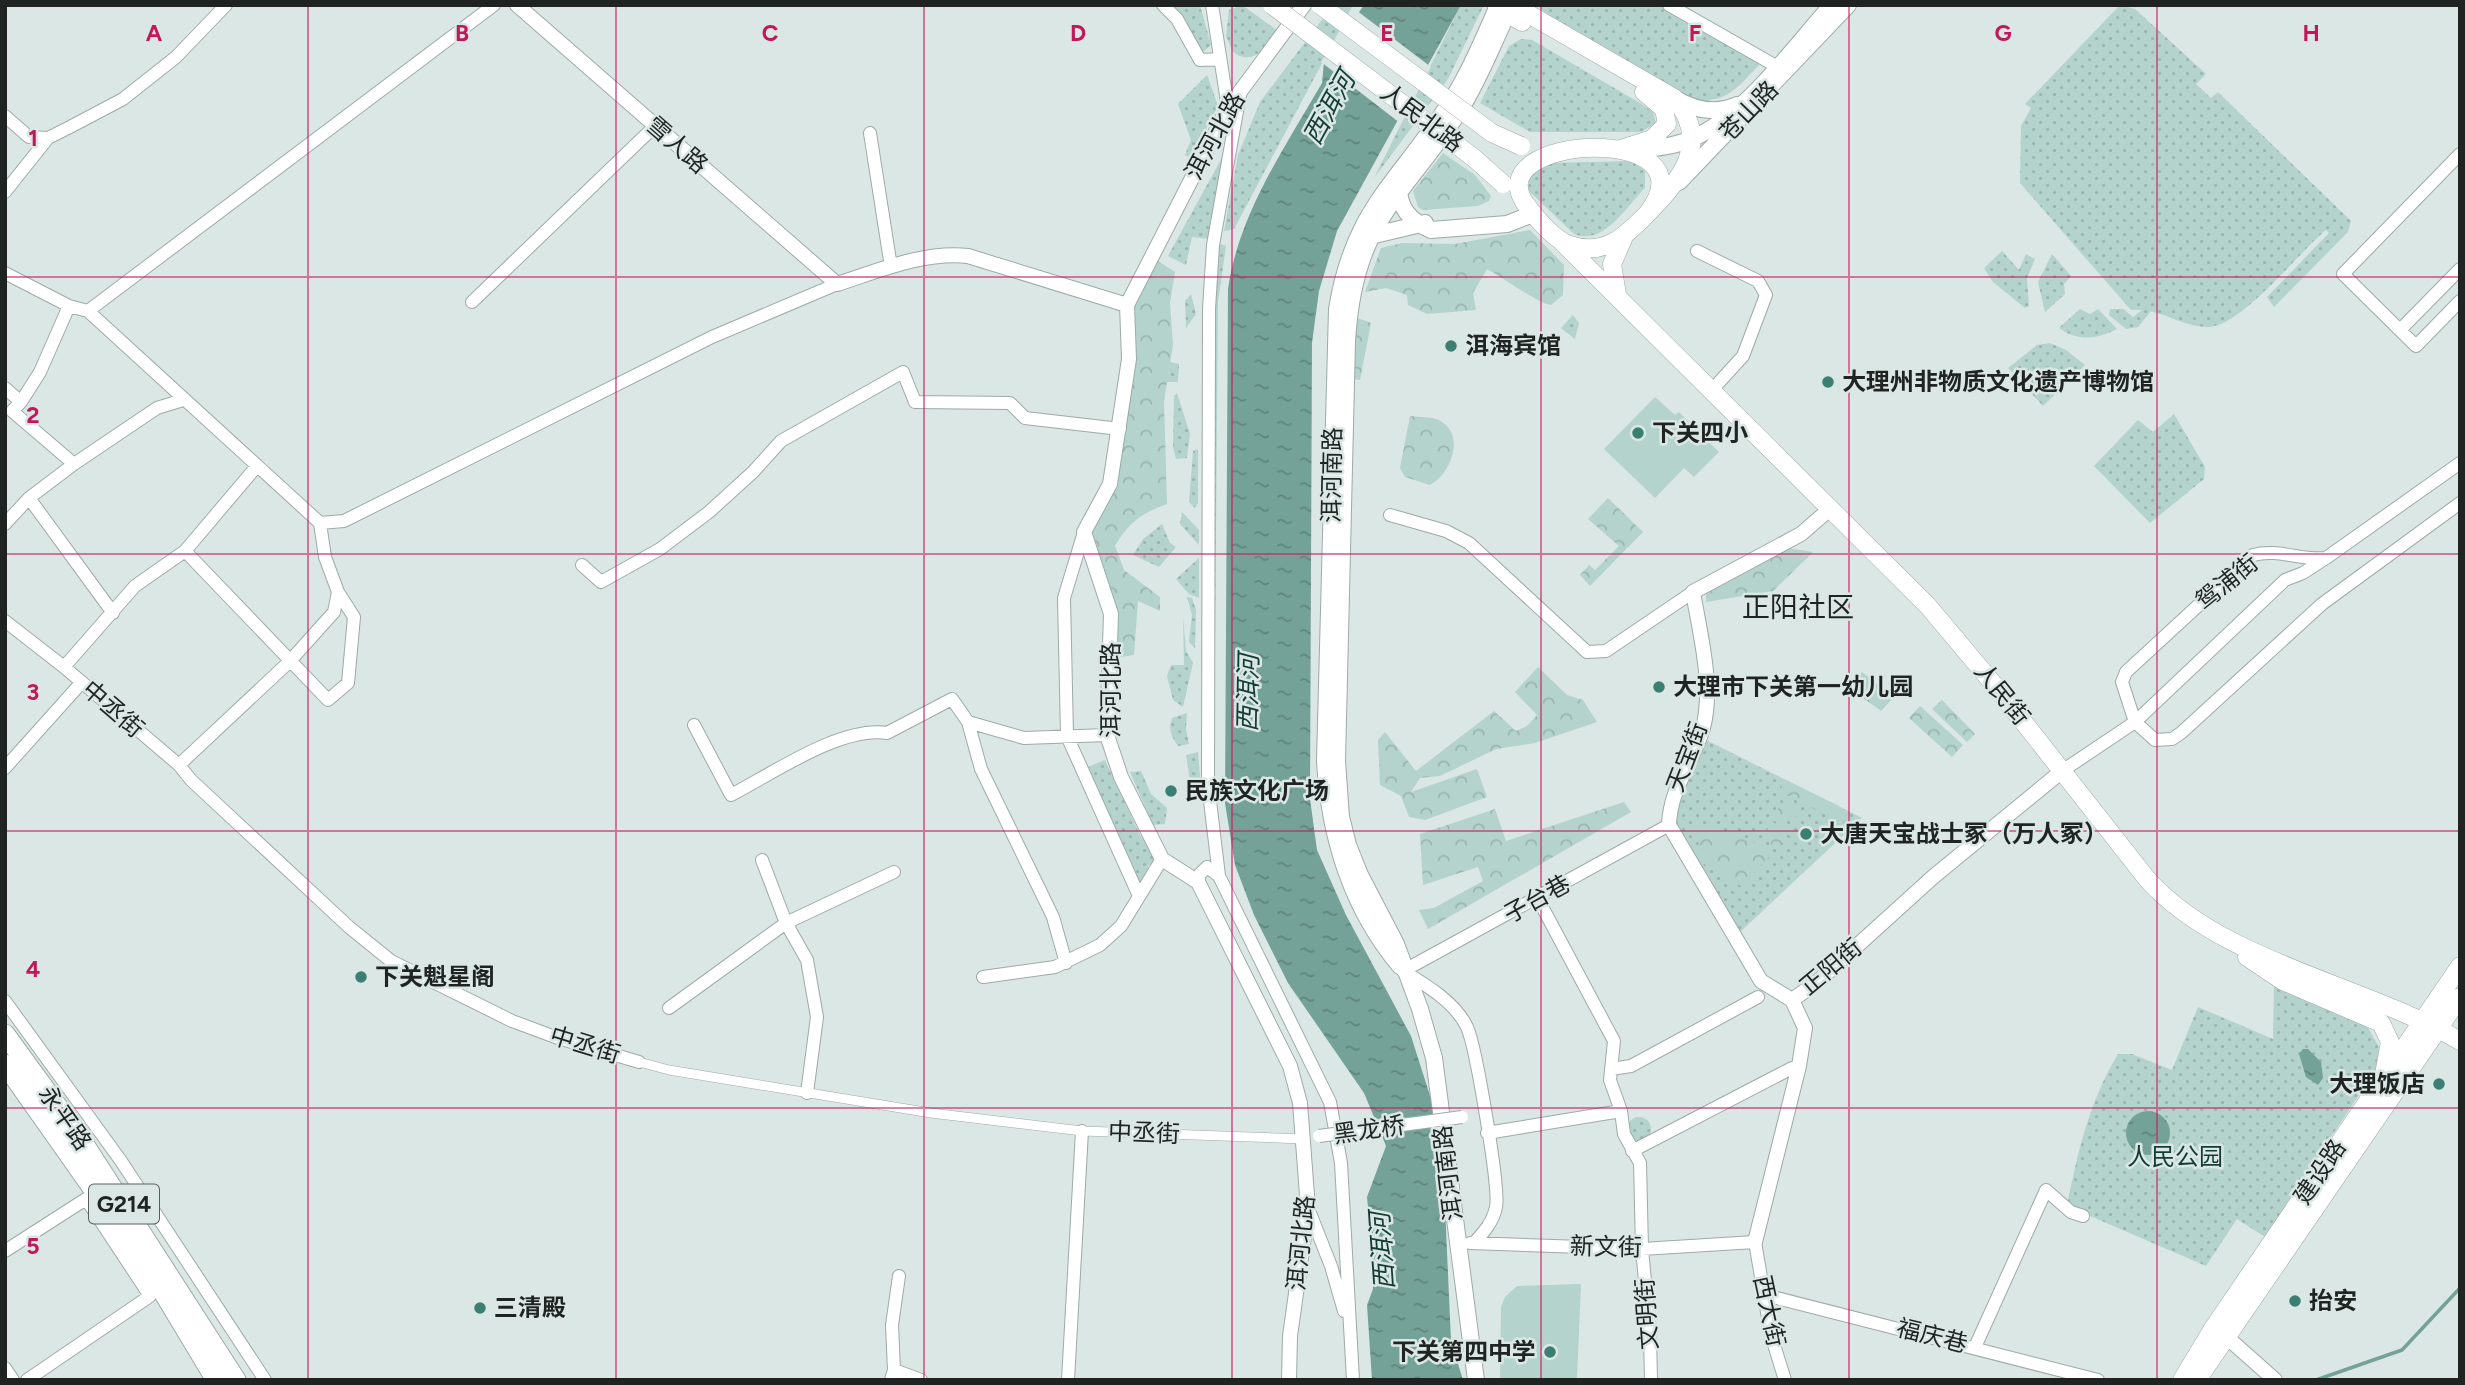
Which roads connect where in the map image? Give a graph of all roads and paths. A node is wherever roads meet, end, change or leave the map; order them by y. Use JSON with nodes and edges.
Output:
{"nodes":[{"id":1,"x":226,"y":5,"type":"edge"},
{"id":2,"x":494,"y":5,"type":"edge"},
{"id":3,"x":1163,"y":5,"type":"edge"},
{"id":4,"x":1212,"y":5,"type":"edge"},
{"id":5,"x":1272,"y":5,"type":"edge"},
{"id":6,"x":1304,"y":5,"type":"edge"},
{"id":7,"x":1320,"y":5,"type":"edge"},
{"id":8,"x":1669,"y":5,"type":"edge"},
{"id":9,"x":1832,"y":5,"type":"edge"},
{"id":10,"x":1848,"y":5,"type":"edge"},
{"id":11,"x":1505,"y":7,"type":"edge"},
{"id":12,"x":525,"y":8,"type":"edge"},
{"id":13,"x":1220,"y":59,"type":"junction"},
{"id":14,"x":1776,"y":66,"type":"junction"},
{"id":15,"x":1241,"y":88,"type":"junction"},
{"id":16,"x":1750,"y":95,"type":"junction"},
{"id":17,"x":1674,"y":98,"type":"junction"},
{"id":18,"x":1228,"y":108,"type":"junction"},
{"id":19,"x":5,"y":116,"type":"edge"},
{"id":20,"x":655,"y":125,"type":"junction"},
{"id":21,"x":870,"y":133,"type":"dead end"},
{"id":22,"x":48,"y":138,"type":"junction"},
{"id":23,"x":1690,"y":140,"type":"junction"},
{"id":24,"x":1621,"y":149,"type":"junction"},
{"id":25,"x":1563,"y":150,"type":"junction"},
{"id":26,"x":2460,"y":155,"type":"edge"},
{"id":27,"x":1400,"y":169,"type":"junction"},
{"id":28,"x":1674,"y":187,"type":"junction"},
{"id":29,"x":1399,"y":188,"type":"junction"},
{"id":30,"x":5,"y":192,"type":"edge"},
{"id":31,"x":1533,"y":214,"type":"junction"},
{"id":32,"x":1647,"y":214,"type":"junction"},
{"id":33,"x":1420,"y":225,"type":"junction"},
{"id":34,"x":1363,"y":238,"type":"junction"},
{"id":35,"x":1624,"y":238,"type":"junction"},
{"id":36,"x":1562,"y":242,"type":"junction"},
{"id":37,"x":1697,"y":251,"type":"dead end"},
{"id":38,"x":891,"y":267,"type":"junction"},
{"id":39,"x":2460,"y":270,"type":"edge"},
{"id":40,"x":5,"y":272,"type":"edge"},
{"id":41,"x":837,"y":284,"type":"junction"},
{"id":42,"x":1620,"y":300,"type":"junction"},
{"id":43,"x":472,"y":302,"type":"dead end"},
{"id":44,"x":2460,"y":302,"type":"edge"},
{"id":45,"x":1127,"y":305,"type":"junction"},
{"id":46,"x":69,"y":306,"type":"junction"},
{"id":47,"x":88,"y":311,"type":"junction"},
{"id":48,"x":2400,"y":330,"type":"junction"},
{"id":49,"x":5,"y":388,"type":"edge"},
{"id":50,"x":1712,"y":390,"type":"junction"},
{"id":51,"x":183,"y":400,"type":"junction"},
{"id":52,"x":21,"y":402,"type":"junction"},
{"id":53,"x":1120,"y":429,"type":"junction"},
{"id":54,"x":2460,"y":463,"type":"edge"},
{"id":55,"x":74,"y":464,"type":"junction"},
{"id":56,"x":257,"y":466,"type":"junction"},
{"id":57,"x":29,"y":498,"type":"junction"},
{"id":58,"x":2460,"y":503,"type":"edge"},
{"id":59,"x":1831,"y":508,"type":"junction"},
{"id":60,"x":1390,"y":515,"type":"dead end"},
{"id":61,"x":320,"y":523,"type":"junction"},
{"id":62,"x":5,"y":524,"type":"edge"},
{"id":63,"x":1084,"y":532,"type":"junction"},
{"id":64,"x":186,"y":551,"type":"junction"},
{"id":65,"x":2326,"y":558,"type":"junction"},
{"id":66,"x":582,"y":565,"type":"dead end"},
{"id":67,"x":338,"y":592,"type":"junction"},
{"id":68,"x":1693,"y":592,"type":"junction"},
{"id":69,"x":113,"y":613,"type":"junction"},
{"id":70,"x":5,"y":621,"type":"edge"},
{"id":71,"x":290,"y":661,"type":"junction"},
{"id":72,"x":65,"y":667,"type":"junction"},
{"id":73,"x":82,"y":682,"type":"junction"},
{"id":74,"x":968,"y":722,"type":"junction"},
{"id":75,"x":2134,"y":722,"type":"junction"},
{"id":76,"x":694,"y":725,"type":"dead end"},
{"id":77,"x":1107,"y":735,"type":"junction"},
{"id":78,"x":1067,"y":736,"type":"junction"},
{"id":79,"x":179,"y":765,"type":"junction"},
{"id":80,"x":5,"y":768,"type":"edge"},
{"id":81,"x":2062,"y":771,"type":"junction"},
{"id":82,"x":1669,"y":825,"type":"junction"},
{"id":83,"x":1162,"y":859,"type":"junction"},
{"id":84,"x":762,"y":860,"type":"dead end"},
{"id":85,"x":894,"y":872,"type":"dead end"},
{"id":86,"x":1219,"y":876,"type":"junction"},
{"id":87,"x":1198,"y":882,"type":"junction"},
{"id":88,"x":1139,"y":896,"type":"junction"},
{"id":89,"x":1538,"y":898,"type":"junction"},
{"id":90,"x":786,"y":923,"type":"junction"},
{"id":91,"x":2207,"y":929,"type":"junction"},
{"id":92,"x":1066,"y":963,"type":"junction"},
{"id":93,"x":2460,"y":966,"type":"edge"},
{"id":94,"x":1403,"y":971,"type":"junction"},
{"id":95,"x":983,"y":977,"type":"dead end"},
{"id":96,"x":1758,"y":997,"type":"dead end"},
{"id":97,"x":2460,"y":997,"type":"edge"},
{"id":98,"x":1792,"y":1000,"type":"junction"},
{"id":99,"x":5,"y":1001,"type":"edge"},
{"id":100,"x":669,"y":1008,"type":"dead end"},
{"id":101,"x":2431,"y":1024,"type":"junction"},
{"id":102,"x":5,"y":1034,"type":"edge"},
{"id":103,"x":2460,"y":1041,"type":"edge"},
{"id":104,"x":639,"y":1062,"type":"joint"},
{"id":105,"x":5,"y":1064,"type":"edge"},
{"id":106,"x":1793,"y":1068,"type":"dead end"},
{"id":107,"x":1611,"y":1069,"type":"junction"},
{"id":108,"x":2377,"y":1088,"type":"junction"},
{"id":109,"x":807,"y":1093,"type":"junction"},
{"id":110,"x":1621,"y":1111,"type":"junction"},
{"id":111,"x":1484,"y":1114,"type":"junction"},
{"id":112,"x":1082,"y":1131,"type":"junction"},
{"id":113,"x":1487,"y":1133,"type":"junction"},
{"id":114,"x":1311,"y":1137,"type":"junction"},
{"id":115,"x":1632,"y":1151,"type":"junction"},
{"id":116,"x":1308,"y":1208,"type":"junction"},
{"id":117,"x":2083,"y":1216,"type":"dead end"},
{"id":118,"x":1755,"y":1242,"type":"junction"},
{"id":119,"x":1465,"y":1244,"type":"junction"},
{"id":120,"x":1642,"y":1249,"type":"junction"},
{"id":121,"x":5,"y":1251,"type":"edge"},
{"id":122,"x":899,"y":1276,"type":"dead end"},
{"id":123,"x":1765,"y":1296,"type":"junction"},
{"id":124,"x":1349,"y":1324,"type":"junction"},
{"id":125,"x":2220,"y":1332,"type":"junction"},
{"id":126,"x":1975,"y":1347,"type":"junction"},
{"id":127,"x":5,"y":1368,"type":"edge"},
{"id":128,"x":893,"y":1375,"type":"edge"},
{"id":129,"x":13,"y":1380,"type":"edge"},
{"id":130,"x":27,"y":1380,"type":"edge"},
{"id":131,"x":216,"y":1380,"type":"edge"},
{"id":132,"x":236,"y":1380,"type":"edge"},
{"id":133,"x":265,"y":1380,"type":"edge"},
{"id":134,"x":921,"y":1380,"type":"edge"},
{"id":135,"x":1068,"y":1380,"type":"edge"},
{"id":136,"x":1289,"y":1380,"type":"edge"},
{"id":137,"x":1353,"y":1380,"type":"edge"},
{"id":138,"x":1476,"y":1380,"type":"edge"},
{"id":139,"x":1651,"y":1380,"type":"edge"},
{"id":140,"x":1786,"y":1380,"type":"edge"},
{"id":141,"x":2098,"y":1380,"type":"edge"},
{"id":142,"x":2182,"y":1380,"type":"edge"},
{"id":143,"x":2197,"y":1380,"type":"edge"},
{"id":144,"x":2275,"y":1380,"type":"edge"}],
"edges":[{"from":1,"to":22,"type":"street"},
{"from":2,"to":47,"type":"street"},
{"from":3,"to":13,"type":"street"},
{"from":4,"to":13,"type":"street"},
{"from":5,"to":31,"type":"main road","name":"人民北路","bridge":true},
{"from":6,"to":15,"type":"street","name":"洱河北路"},
{"from":7,"to":25,"type":"main road","name":"人民北路","bridge":true},
{"from":8,"to":14,"type":"street"},
{"from":9,"to":14,"type":"main road","name":"苍山路"},
{"from":10,"to":28,"type":"main road","name":"苍山路"},
{"from":11,"to":17,"type":"main road"},
{"from":11,"to":24,"type":"main road"},
{"from":11,"to":27,"type":"main road","name":"洱河南路"},
{"from":11,"to":29,"type":"main road","name":"洱河南路"},
{"from":12,"to":20,"type":"street","name":"雪人路"},
{"from":13,"to":18,"type":"street"},
{"from":14,"to":16,"type":"main road","name":"苍山路"},
{"from":15,"to":18,"type":"street","name":"洱河北路"},
{"from":15,"to":86,"type":"street"},
{"from":16,"to":17,"type":"main road"},
{"from":16,"to":23,"type":"main road","name":"苍山路"},
{"from":17,"to":23,"type":"main road"},
{"from":18,"to":45,"type":"street","name":"洱河北路"},
{"from":19,"to":22,"type":"street"},
{"from":20,"to":41,"type":"street","name":"雪人路"},
{"from":20,"to":43,"type":"street"},
{"from":21,"to":38,"type":"street"},
{"from":22,"to":30,"type":"street"},
{"from":23,"to":24,"type":"main road","name":"苍山路"},
{"from":23,"to":28,"type":"main road"},
{"from":24,"to":25,"type":"main road"},
{"from":24,"to":32,"type":"main road"},
{"from":25,"to":31,"type":"main road"},
{"from":26,"to":48,"type":"street"},
{"from":27,"to":29,"type":"main road"},
{"from":27,"to":34,"type":"main road","name":"洱河南路"},
{"from":28,"to":32,"type":"main road","name":"苍山路"},
{"from":29,"to":33,"type":"main road"},
{"from":29,"to":34,"type":"main road","name":"洱河南路"},
{"from":31,"to":33,"type":"main road"},
{"from":31,"to":36,"type":"main road"},
{"from":32,"to":35,"type":"main road"},
{"from":33,"to":34,"type":"main road"},
{"from":34,"to":94,"type":"main road","name":"洱河南路"},
{"from":35,"to":36,"type":"main road"},
{"from":35,"to":42,"type":"main road"},
{"from":36,"to":42,"type":"main road","name":"人民街"},
{"from":37,"to":50,"type":"street"},
{"from":38,"to":41,"type":"street"},
{"from":38,"to":45,"type":"street"},
{"from":39,"to":48,"type":"street"},
{"from":40,"to":46,"type":"street"},
{"from":41,"to":61,"type":"street"},
{"from":42,"to":50,"type":"main road","name":"人民街"},
{"from":44,"to":48,"type":"street"},
{"from":45,"to":53,"type":"street","name":"洱河北路"},
{"from":46,"to":47,"type":"street"},
{"from":46,"to":52,"type":"street"},
{"from":47,"to":51,"type":"street"},
{"from":49,"to":52,"type":"street"},
{"from":50,"to":59,"type":"main road","name":"人民街"},
{"from":51,"to":55,"type":"street"},
{"from":51,"to":56,"type":"street"},
{"from":52,"to":55,"type":"street"},
{"from":53,"to":63,"type":"street","name":"洱河北路"},
{"from":53,"to":66,"type":"street"},
{"from":54,"to":65,"type":"street"},
{"from":55,"to":57,"type":"street"},
{"from":56,"to":61,"type":"street"},
{"from":56,"to":64,"type":"street"},
{"from":57,"to":62,"type":"street"},
{"from":57,"to":69,"type":"street"},
{"from":58,"to":75,"type":"street"},
{"from":59,"to":68,"type":"street"},
{"from":59,"to":81,"type":"main road","name":"人民街"},
{"from":60,"to":68,"type":"street"},
{"from":61,"to":67,"type":"street"},
{"from":63,"to":77,"type":"street","name":"洱河北路"},
{"from":63,"to":78,"type":"street"},
{"from":64,"to":69,"type":"street"},
{"from":64,"to":71,"type":"street"},
{"from":65,"to":75,"type":"street"},
{"from":65,"to":75,"type":"street","name":"鸳浦街"},
{"from":67,"to":71,"type":"street"},
{"from":67,"to":71,"type":"street"},
{"from":68,"to":82,"type":"street","name":"天宝街"},
{"from":69,"to":72,"type":"street"},
{"from":70,"to":72,"type":"street","name":"中丞街"},
{"from":71,"to":79,"type":"street"},
{"from":72,"to":73,"type":"street","name":"中丞街"},
{"from":73,"to":79,"type":"street","name":"中丞街"},
{"from":73,"to":80,"type":"street"},
{"from":74,"to":76,"type":"street"},
{"from":74,"to":78,"type":"street"},
{"from":74,"to":92,"type":"street"},
{"from":75,"to":81,"type":"street"},
{"from":77,"to":78,"type":"street"},
{"from":77,"to":83,"type":"street","name":"洱河北路"},
{"from":78,"to":88,"type":"street"},
{"from":79,"to":104,"type":"street","name":"中丞街"},
{"from":81,"to":91,"type":"main road","name":"人民街"},
{"from":81,"to":98,"type":"street","name":"正阳街"},
{"from":82,"to":89,"type":"street","name":"子台巷"},
{"from":82,"to":98,"type":"street","name":"天宝街"},
{"from":83,"to":87,"type":"street"},
{"from":83,"to":88,"type":"street"},
{"from":84,"to":90,"type":"street"},
{"from":85,"to":90,"type":"street"},
{"from":86,"to":87,"type":"street"},
{"from":86,"to":124,"type":"street"},
{"from":87,"to":114,"type":"street","name":"洱河北路"},
{"from":88,"to":92,"type":"street"},
{"from":89,"to":94,"type":"street","name":"子台巷"},
{"from":89,"to":107,"type":"street","name":"文明街"},
{"from":90,"to":100,"type":"street"},
{"from":90,"to":109,"type":"street"},
{"from":91,"to":101,"type":"main road","name":"人民街"},
{"from":91,"to":108,"type":"main road"},
{"from":92,"to":95,"type":"street"},
{"from":93,"to":101,"type":"main road","name":"建设路"},
{"from":94,"to":111,"type":"street"},
{"from":94,"to":119,"type":"main road","name":"洱河南路"},
{"from":96,"to":107,"type":"street"},
{"from":97,"to":101,"type":"main road","name":"建设路"},
{"from":98,"to":118,"type":"street","name":"正阳街"},
{"from":99,"to":133,"type":"street"},
{"from":101,"to":103,"type":"main road","name":"人民街"},
{"from":101,"to":108,"type":"main road","name":"建设路"},
{"from":101,"to":125,"type":"main road","name":"建设路"},
{"from":102,"to":132,"type":"highway","name":"永平路","number":"G214"},
{"from":104,"to":109,"type":"street","name":"中丞街"},
{"from":105,"to":131,"type":"highway","name":"永平路","number":"G214"},
{"from":106,"to":115,"type":"street"},
{"from":107,"to":110,"type":"street","name":"文明街"},
{"from":108,"to":125,"type":"main road","name":"建设路"},
{"from":109,"to":112,"type":"street","name":"中丞街"},
{"from":110,"to":113,"type":"street"},
{"from":110,"to":115,"type":"street","name":"文明街"},
{"from":111,"to":113,"type":"street"},
{"from":111,"to":114,"type":"street","name":"黑龙桥","bridge":true},
{"from":112,"to":114,"type":"street","name":"中丞街"},
{"from":112,"to":135,"type":"street"},
{"from":113,"to":119,"type":"street"},
{"from":114,"to":116,"type":"street","name":"洱河北路"},
{"from":115,"to":120,"type":"street","name":"文明街"},
{"from":116,"to":124,"type":"street"},
{"from":116,"to":136,"type":"street","name":"洱河北路"},
{"from":117,"to":126,"type":"street"},
{"from":118,"to":120,"type":"street","name":"新文街"},
{"from":118,"to":123,"type":"street","name":"西大街"},
{"from":119,"to":120,"type":"street","name":"新文街"},
{"from":119,"to":138,"type":"main road","name":"洱河南路"},
{"from":120,"to":139,"type":"street","name":"文明街"},
{"from":121,"to":130,"type":"street"},
{"from":122,"to":128,"type":"street"},
{"from":123,"to":126,"type":"street","name":"福庆巷"},
{"from":123,"to":140,"type":"street","name":"西大街"},
{"from":124,"to":137,"type":"street"},
{"from":125,"to":142,"type":"main road","name":"建设路"},
{"from":125,"to":143,"type":"main road","name":"建设路"},
{"from":125,"to":144,"type":"street"},
{"from":126,"to":141,"type":"street","name":"福庆巷"},
{"from":127,"to":129,"type":"street"},
{"from":128,"to":134,"type":"street"}]}
